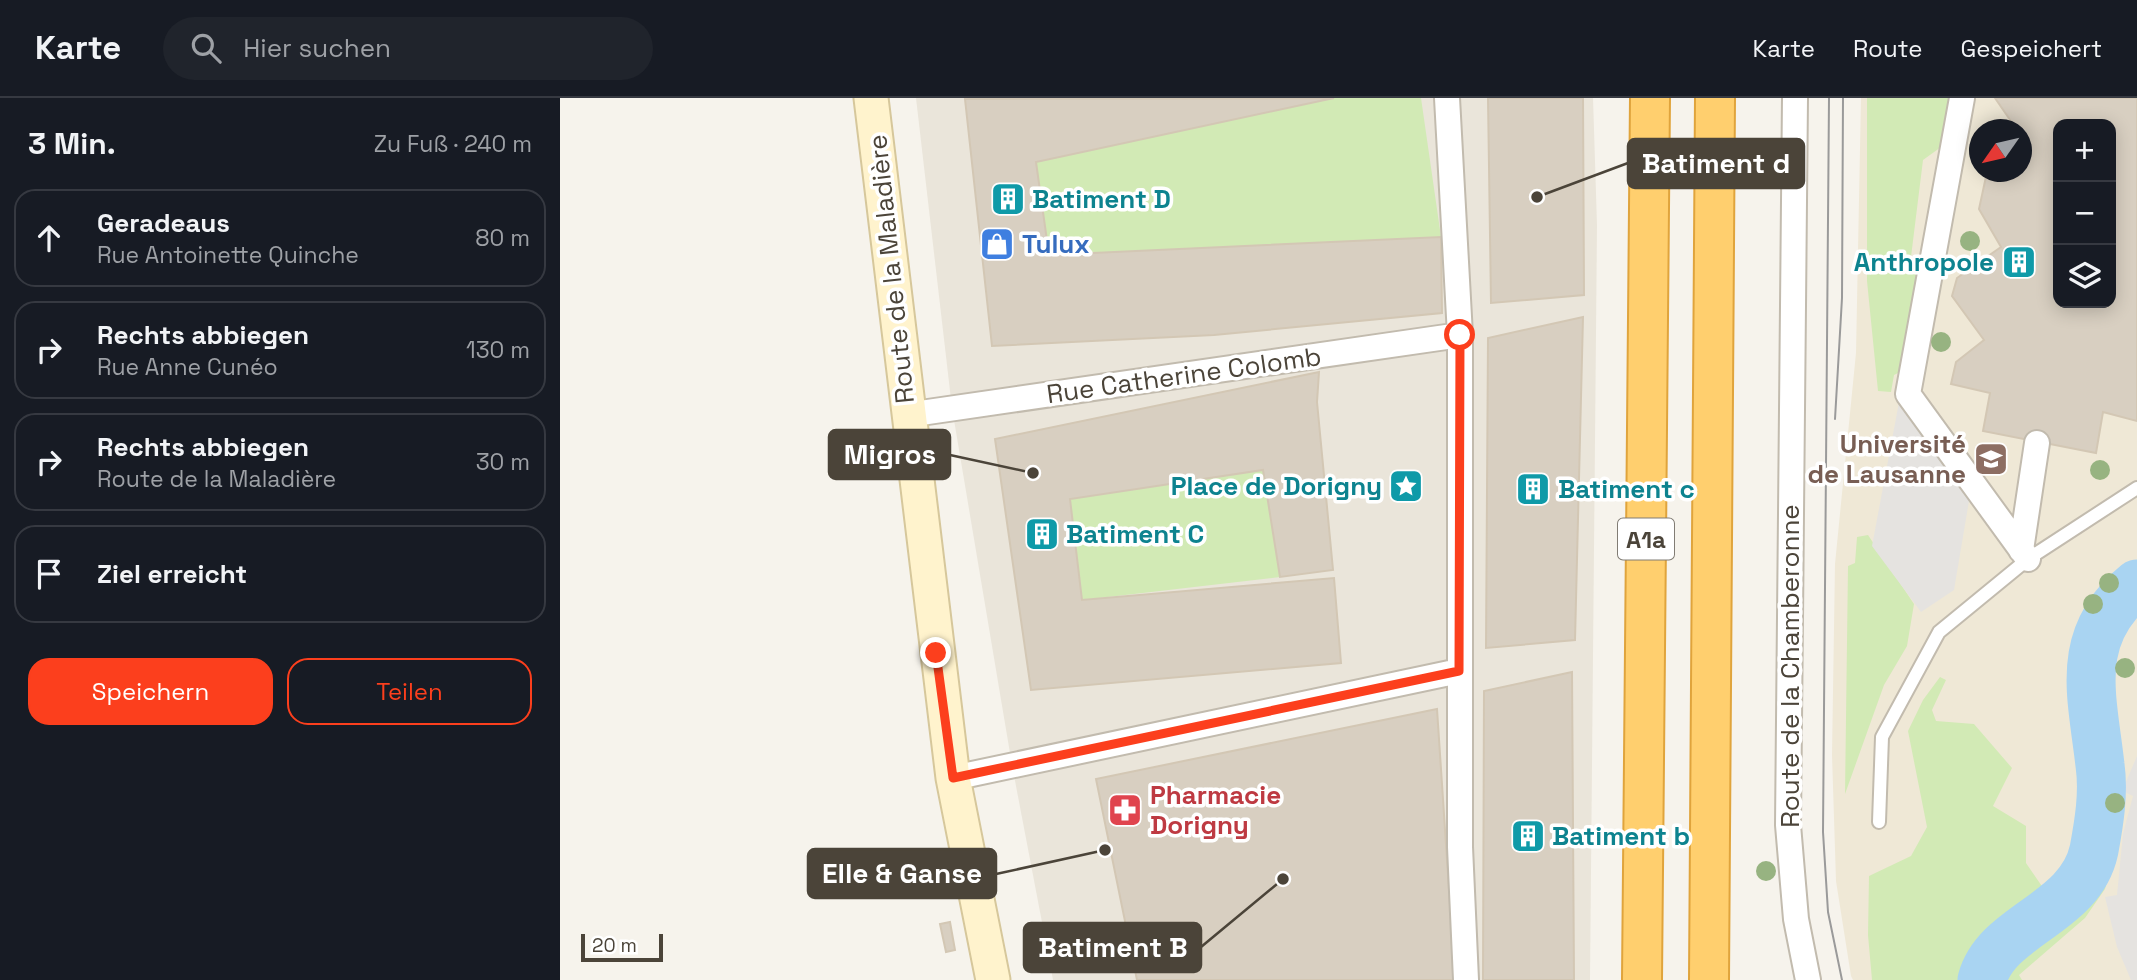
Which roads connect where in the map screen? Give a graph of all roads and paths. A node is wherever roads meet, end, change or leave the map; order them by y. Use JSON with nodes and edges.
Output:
{"nodes":[{"id":1,"x":872,"y":98,"type":"edge"},
{"id":2,"x":1447,"y":98,"type":"edge"},
{"id":3,"x":1650,"y":98,"type":"edge"},
{"id":4,"x":1715,"y":98,"type":"edge"},
{"id":5,"x":1795,"y":98,"type":"edge"},
{"id":6,"x":1962,"y":98,"type":"edge"},
{"id":7,"x":1460,"y":335,"type":"junction"},
{"id":8,"x":907,"y":415,"type":"junction"},
{"id":9,"x":2037,"y":443,"type":"dead end"},
{"id":10,"x":2137,"y":488,"type":"edge"},
{"id":11,"x":2024,"y":555,"type":"junction"},
{"id":12,"x":1459,"y":671,"type":"junction"},
{"id":13,"x":953,"y":778,"type":"junction"},
{"id":14,"x":1879,"y":822,"type":"dead end"},
{"id":15,"x":993,"y":980,"type":"edge"},
{"id":16,"x":1466,"y":980,"type":"edge"},
{"id":17,"x":1643,"y":980,"type":"edge"},
{"id":18,"x":1709,"y":980,"type":"edge"},
{"id":19,"x":1808,"y":980,"type":"edge"}],
"edges":[{"from":1,"to":8,"type":"main road","name":"Route de la Maladière"},
{"from":2,"to":7,"type":"street"},
{"from":3,"to":17,"type":"highway","number":"A1a"},
{"from":4,"to":18,"type":"highway","number":"A1a"},
{"from":5,"to":19,"type":"street","name":"Route de la Chamberonne"},
{"from":6,"to":11,"type":"street"},
{"from":7,"to":8,"type":"street","name":"Rue Catherine Colomb"},
{"from":7,"to":12,"type":"street"},
{"from":8,"to":13,"type":"main road","name":"Route de la Maladière"},
{"from":9,"to":11,"type":"street"},
{"from":10,"to":11,"type":"lane"},
{"from":11,"to":14,"type":"lane"},
{"from":12,"to":13,"type":"street"},
{"from":12,"to":16,"type":"street"},
{"from":13,"to":15,"type":"main road","name":"Route de la Maladière"}]}
